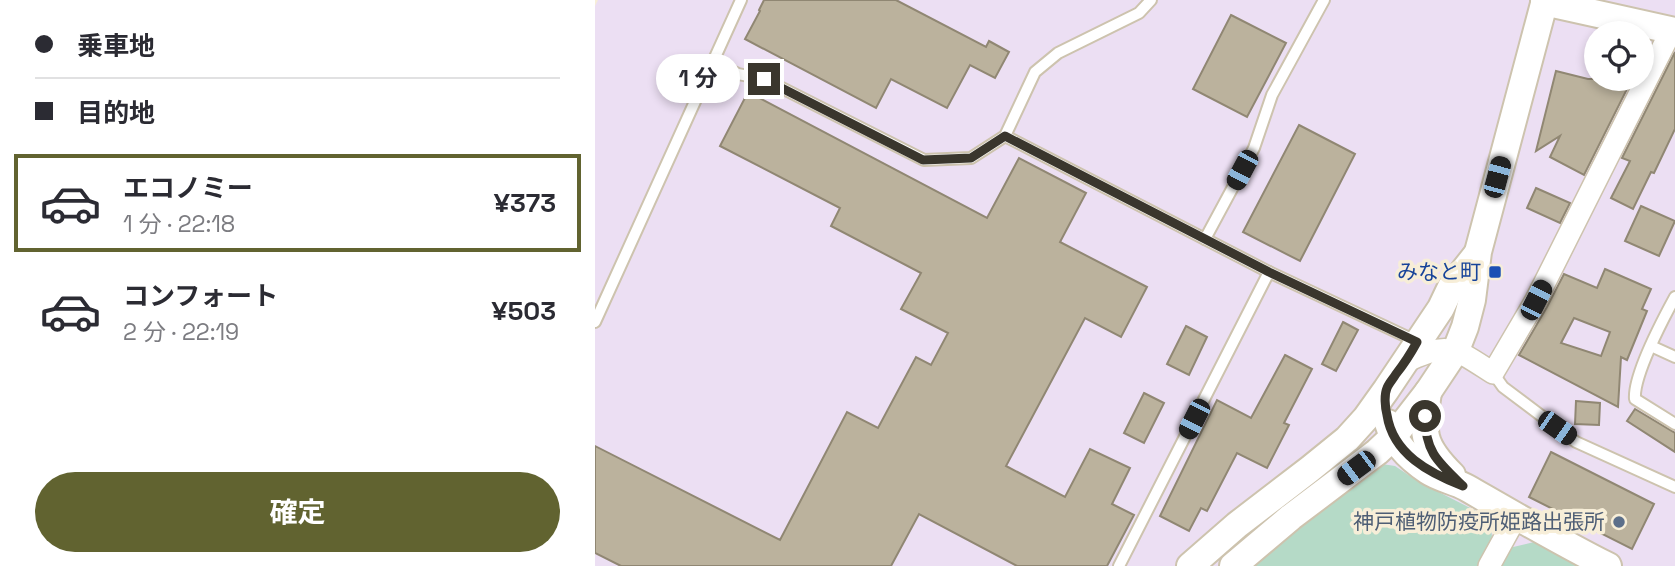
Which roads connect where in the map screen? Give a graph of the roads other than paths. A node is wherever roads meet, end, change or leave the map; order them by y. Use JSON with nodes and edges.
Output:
{"nodes":[{"id":1,"x":741,"y":0,"type":"edge"},
{"id":2,"x":1151,"y":0,"type":"edge"},
{"id":3,"x":1324,"y":0,"type":"edge"},
{"id":4,"x":1544,"y":1,"type":"edge"},
{"id":5,"x":1673,"y":30,"type":"edge"},
{"id":6,"x":712,"y":61,"type":"junction"},
{"id":7,"x":1005,"y":136,"type":"junction"},
{"id":8,"x":1205,"y":239,"type":"junction"},
{"id":9,"x":1478,"y":252,"type":"junction"},
{"id":10,"x":1269,"y":272,"type":"junction"},
{"id":11,"x":1675,"y":297,"type":"edge"},
{"id":12,"x":595,"y":322,"type":"edge"},
{"id":13,"x":1651,"y":346,"type":"junction"},
{"id":14,"x":1456,"y":350,"type":"junction"},
{"id":15,"x":1411,"y":352,"type":"junction"},
{"id":16,"x":1675,"y":357,"type":"edge"},
{"id":17,"x":1493,"y":373,"type":"junction"},
{"id":18,"x":1386,"y":390,"type":"junction"},
{"id":19,"x":1428,"y":392,"type":"junction"},
{"id":20,"x":1675,"y":424,"type":"edge"},
{"id":21,"x":1393,"y":437,"type":"junction"},
{"id":22,"x":1347,"y":439,"type":"junction"},
{"id":23,"x":1429,"y":448,"type":"junction"},
{"id":24,"x":1463,"y":486,"type":"junction"},
{"id":25,"x":1675,"y":487,"type":"edge"},
{"id":26,"x":1516,"y":517,"type":"junction"},
{"id":27,"x":1119,"y":566,"type":"edge"},
{"id":28,"x":1190,"y":566,"type":"edge"},
{"id":29,"x":1233,"y":566,"type":"edge"},
{"id":30,"x":1489,"y":566,"type":"edge"},
{"id":31,"x":1608,"y":566,"type":"edge"}],
"edges":[{"from":1,"to":6,"type":"lane"},
{"from":2,"to":7,"type":"lane"},
{"from":3,"to":8,"type":"lane"},
{"from":4,"to":5,"type":"street"},
{"from":4,"to":9,"type":"street"},
{"from":5,"to":17,"type":"street"},
{"from":6,"to":7,"type":"lane"},
{"from":6,"to":12,"type":"lane"},
{"from":7,"to":8,"type":"lane"},
{"from":8,"to":10,"type":"lane"},
{"from":9,"to":14,"type":"street"},
{"from":9,"to":15,"type":"street"},
{"from":10,"to":15,"type":"lane"},
{"from":10,"to":27,"type":"lane"},
{"from":11,"to":13,"type":"lane"},
{"from":13,"to":16,"type":"lane"},
{"from":13,"to":20,"type":"lane"},
{"from":14,"to":15,"type":"street"},
{"from":14,"to":17,"type":"street"},
{"from":14,"to":19,"type":"street"},
{"from":15,"to":18,"type":"street"},
{"from":17,"to":25,"type":"lane"},
{"from":18,"to":21,"type":"street"},
{"from":18,"to":22,"type":"street"},
{"from":19,"to":21,"type":"street"},
{"from":19,"to":23,"type":"street"},
{"from":21,"to":22,"type":"street"},
{"from":21,"to":23,"type":"street"},
{"from":21,"to":24,"type":"street"},
{"from":21,"to":29,"type":"street"},
{"from":22,"to":28,"type":"street"},
{"from":23,"to":24,"type":"street"},
{"from":24,"to":26,"type":"street"},
{"from":26,"to":30,"type":"street"},
{"from":26,"to":31,"type":"street"}]}
